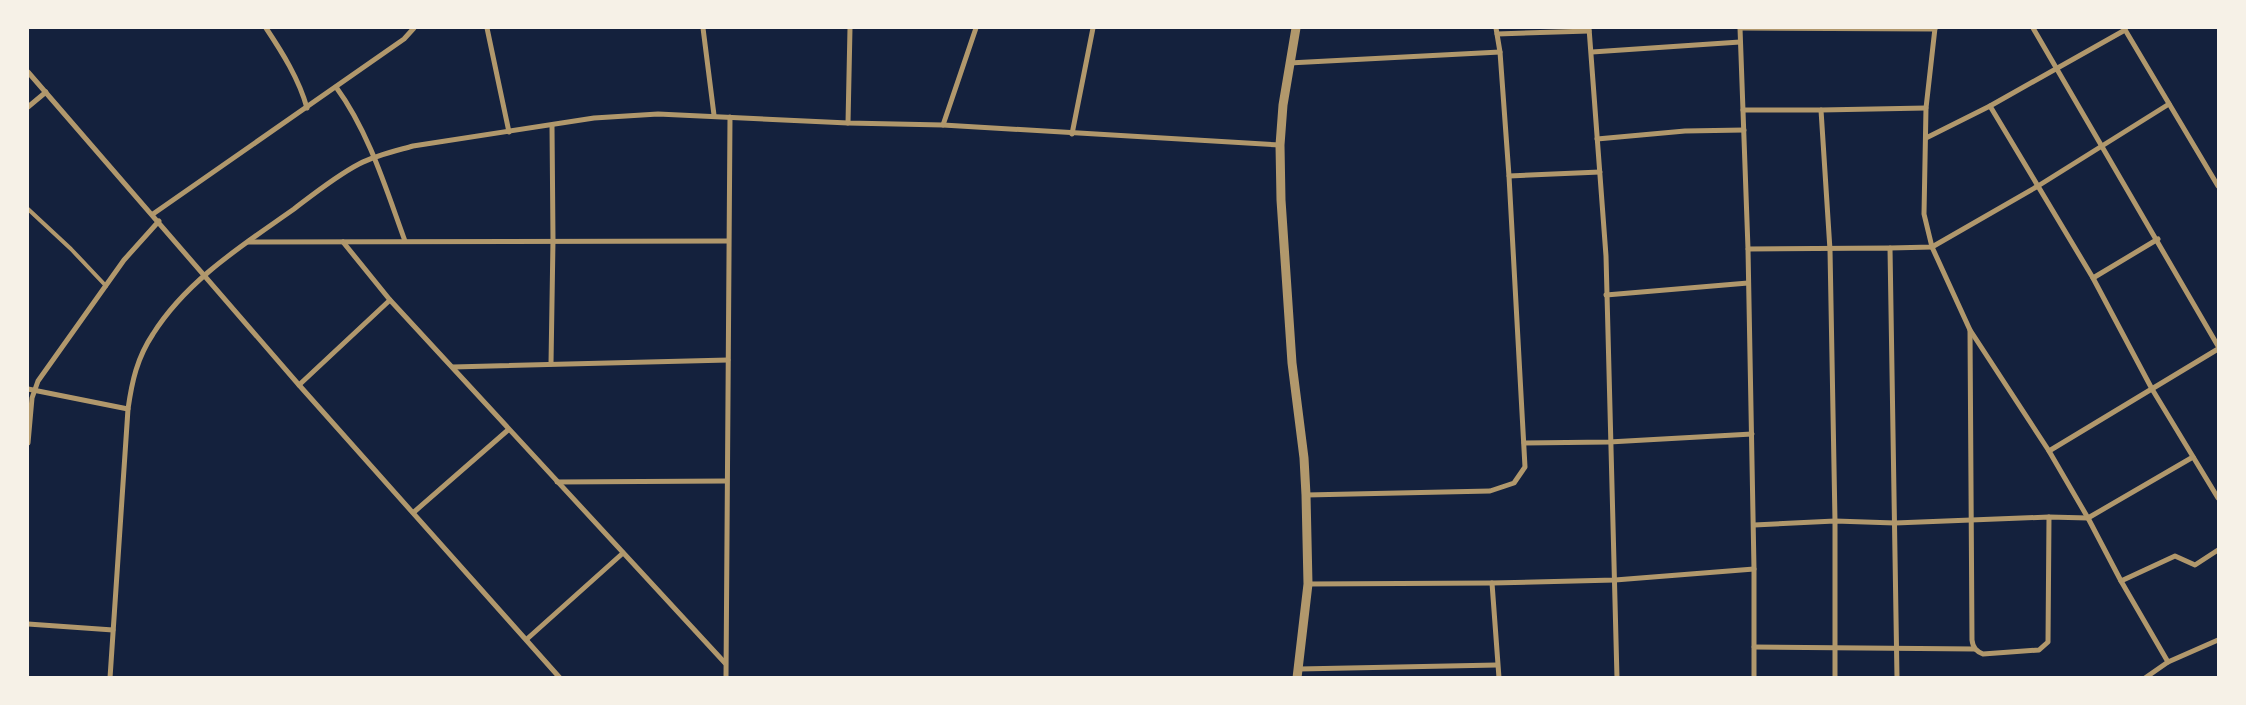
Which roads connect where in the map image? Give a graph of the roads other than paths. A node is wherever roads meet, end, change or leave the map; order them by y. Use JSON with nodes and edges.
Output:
{"nodes":[{"id":1,"x":266,"y":28,"type":"edge"},
{"id":2,"x":414,"y":28,"type":"edge"},
{"id":3,"x":487,"y":28,"type":"edge"},
{"id":4,"x":703,"y":28,"type":"edge"},
{"id":5,"x":850,"y":28,"type":"edge"},
{"id":6,"x":976,"y":28,"type":"edge"},
{"id":7,"x":1093,"y":28,"type":"edge"},
{"id":8,"x":1296,"y":28,"type":"edge"},
{"id":9,"x":1496,"y":28,"type":"edge"},
{"id":10,"x":1740,"y":28,"type":"edge"},
{"id":11,"x":1935,"y":28,"type":"edge"},
{"id":12,"x":2033,"y":28,"type":"edge"},
{"id":13,"x":1589,"y":29,"type":"edge"},
{"id":14,"x":2124,"y":29,"type":"edge"},
{"id":15,"x":1496,"y":34,"type":"junction"},
{"id":16,"x":1740,"y":42,"type":"junction"},
{"id":17,"x":1500,"y":52,"type":"junction"},
{"id":18,"x":1592,"y":52,"type":"junction"},
{"id":19,"x":1289,"y":63,"type":"junction"},
{"id":20,"x":2056,"y":67,"type":"junction"},
{"id":21,"x":28,"y":72,"type":"edge"},
{"id":22,"x":336,"y":87,"type":"junction"},
{"id":23,"x":46,"y":92,"type":"junction"},
{"id":24,"x":2169,"y":104,"type":"junction"},
{"id":25,"x":1990,"y":106,"type":"junction"},
{"id":26,"x":28,"y":107,"type":"edge"},
{"id":27,"x":307,"y":108,"type":"junction"},
{"id":28,"x":1926,"y":108,"type":"junction"},
{"id":29,"x":1743,"y":110,"type":"junction"},
{"id":30,"x":1821,"y":110,"type":"junction"},
{"id":31,"x":714,"y":115,"type":"junction"},
{"id":32,"x":730,"y":117,"type":"junction"},
{"id":33,"x":848,"y":123,"type":"junction"},
{"id":34,"x":943,"y":125,"type":"junction"},
{"id":35,"x":552,"y":126,"type":"junction"},
{"id":36,"x":1744,"y":130,"type":"junction"},
{"id":37,"x":509,"y":132,"type":"junction"},
{"id":38,"x":1072,"y":134,"type":"junction"},
{"id":39,"x":1926,"y":138,"type":"junction"},
{"id":40,"x":1597,"y":139,"type":"junction"},
{"id":41,"x":1280,"y":145,"type":"junction"},
{"id":42,"x":2102,"y":146,"type":"junction"},
{"id":43,"x":375,"y":157,"type":"junction"},
{"id":44,"x":1600,"y":172,"type":"junction"},
{"id":45,"x":1509,"y":176,"type":"junction"},
{"id":46,"x":2038,"y":186,"type":"junction"},
{"id":47,"x":2218,"y":186,"type":"edge"},
{"id":48,"x":28,"y":209,"type":"edge"},
{"id":49,"x":153,"y":214,"type":"junction"},
{"id":50,"x":159,"y":221,"type":"junction"},
{"id":51,"x":2158,"y":239,"type":"junction"},
{"id":52,"x":553,"y":240,"type":"junction"},
{"id":53,"x":405,"y":241,"type":"junction"},
{"id":54,"x":728,"y":241,"type":"junction"},
{"id":55,"x":247,"y":242,"type":"junction"},
{"id":56,"x":343,"y":242,"type":"junction"},
{"id":57,"x":1932,"y":246,"type":"junction"},
{"id":58,"x":1890,"y":248,"type":"junction"},
{"id":59,"x":1748,"y":249,"type":"junction"},
{"id":60,"x":1830,"y":250,"type":"junction"},
{"id":61,"x":205,"y":275,"type":"junction"},
{"id":62,"x":2093,"y":278,"type":"junction"},
{"id":63,"x":1748,"y":283,"type":"junction"},
{"id":64,"x":106,"y":286,"type":"junction"},
{"id":65,"x":1606,"y":295,"type":"junction"},
{"id":66,"x":390,"y":300,"type":"junction"},
{"id":67,"x":1970,"y":330,"type":"junction"},
{"id":68,"x":2218,"y":348,"type":"edge"},
{"id":69,"x":728,"y":360,"type":"junction"},
{"id":70,"x":551,"y":364,"type":"junction"},
{"id":71,"x":453,"y":367,"type":"junction"},
{"id":72,"x":300,"y":385,"type":"junction"},
{"id":73,"x":2152,"y":389,"type":"junction"},
{"id":74,"x":30,"y":390,"type":"edge"},
{"id":75,"x":128,"y":409,"type":"junction"},
{"id":76,"x":508,"y":430,"type":"junction"},
{"id":77,"x":1752,"y":434,"type":"junction"},
{"id":78,"x":1610,"y":442,"type":"junction"},
{"id":79,"x":28,"y":443,"type":"edge"},
{"id":80,"x":1524,"y":443,"type":"junction"},
{"id":81,"x":2048,"y":451,"type":"junction"},
{"id":82,"x":2193,"y":456,"type":"junction"},
{"id":83,"x":726,"y":481,"type":"junction"},
{"id":84,"x":557,"y":482,"type":"junction"},
{"id":85,"x":1306,"y":495,"type":"junction"},
{"id":86,"x":2218,"y":498,"type":"edge"},
{"id":87,"x":414,"y":512,"type":"junction"},
{"id":88,"x":2050,"y":517,"type":"junction"},
{"id":89,"x":2088,"y":518,"type":"junction"},
{"id":90,"x":1973,"y":520,"type":"junction"},
{"id":91,"x":1835,"y":521,"type":"junction"},
{"id":92,"x":1895,"y":522,"type":"junction"},
{"id":93,"x":1754,"y":525,"type":"junction"},
{"id":94,"x":2218,"y":550,"type":"edge"},
{"id":95,"x":623,"y":553,"type":"junction"},
{"id":96,"x":1754,"y":569,"type":"junction"},
{"id":97,"x":1615,"y":580,"type":"junction"},
{"id":98,"x":2121,"y":581,"type":"junction"},
{"id":99,"x":1492,"y":583,"type":"junction"},
{"id":100,"x":1308,"y":584,"type":"junction"},
{"id":101,"x":28,"y":624,"type":"edge"},
{"id":102,"x":113,"y":630,"type":"junction"},
{"id":103,"x":527,"y":639,"type":"junction"},
{"id":104,"x":2218,"y":641,"type":"edge"},
{"id":105,"x":1835,"y":646,"type":"junction"},
{"id":106,"x":1754,"y":647,"type":"junction"},
{"id":107,"x":1897,"y":648,"type":"junction"},
{"id":108,"x":1975,"y":649,"type":"junction"},
{"id":109,"x":2168,"y":662,"type":"junction"},
{"id":110,"x":725,"y":663,"type":"junction"},
{"id":111,"x":1497,"y":664,"type":"junction"},
{"id":112,"x":1298,"y":673,"type":"edge"},
{"id":113,"x":110,"y":678,"type":"edge"},
{"id":114,"x":560,"y":678,"type":"edge"},
{"id":115,"x":726,"y":678,"type":"edge"},
{"id":116,"x":1498,"y":678,"type":"edge"},
{"id":117,"x":1618,"y":678,"type":"edge"},
{"id":118,"x":1754,"y":678,"type":"edge"},
{"id":119,"x":1836,"y":678,"type":"edge"},
{"id":120,"x":1897,"y":678,"type":"edge"},
{"id":121,"x":2145,"y":678,"type":"edge"}],
"edges":[{"from":1,"to":27,"type":"street"},
{"from":2,"to":22,"type":"street"},
{"from":3,"to":37,"type":"street"},
{"from":4,"to":31,"type":"street"},
{"from":5,"to":33,"type":"street"},
{"from":6,"to":34,"type":"street"},
{"from":7,"to":38,"type":"street"},
{"from":8,"to":19,"type":"street"},
{"from":9,"to":15,"type":"street"},
{"from":10,"to":11,"type":"street"},
{"from":10,"to":16,"type":"street"},
{"from":11,"to":28,"type":"street"},
{"from":12,"to":20,"type":"street"},
{"from":13,"to":15,"type":"street"},
{"from":13,"to":18,"type":"street"},
{"from":14,"to":20,"type":"street"},
{"from":14,"to":24,"type":"street"},
{"from":15,"to":17,"type":"street"},
{"from":16,"to":18,"type":"street"},
{"from":16,"to":29,"type":"street"},
{"from":17,"to":19,"type":"street"},
{"from":17,"to":45,"type":"street"},
{"from":18,"to":40,"type":"street"},
{"from":19,"to":41,"type":"street"},
{"from":20,"to":25,"type":"street"},
{"from":20,"to":42,"type":"street"},
{"from":21,"to":23,"type":"street"},
{"from":22,"to":27,"type":"street"},
{"from":22,"to":43,"type":"street"},
{"from":23,"to":26,"type":"street"},
{"from":23,"to":49,"type":"street"},
{"from":24,"to":42,"type":"street"},
{"from":24,"to":47,"type":"street"},
{"from":25,"to":39,"type":"street"},
{"from":25,"to":46,"type":"street"},
{"from":27,"to":49,"type":"street"},
{"from":28,"to":30,"type":"street"},
{"from":28,"to":39,"type":"street"},
{"from":29,"to":30,"type":"street"},
{"from":29,"to":36,"type":"street"},
{"from":30,"to":60,"type":"street"},
{"from":31,"to":32,"type":"street"},
{"from":31,"to":35,"type":"street"},
{"from":32,"to":33,"type":"street"},
{"from":32,"to":54,"type":"street"},
{"from":33,"to":34,"type":"street"},
{"from":34,"to":38,"type":"street"},
{"from":35,"to":37,"type":"street"},
{"from":35,"to":52,"type":"street"},
{"from":36,"to":40,"type":"street"},
{"from":36,"to":59,"type":"street"},
{"from":37,"to":43,"type":"street"},
{"from":38,"to":41,"type":"street"},
{"from":39,"to":57,"type":"street"},
{"from":40,"to":44,"type":"street"},
{"from":41,"to":85,"type":"street"},
{"from":42,"to":46,"type":"street"},
{"from":42,"to":51,"type":"street"},
{"from":43,"to":53,"type":"street"},
{"from":43,"to":55,"type":"street"},
{"from":44,"to":45,"type":"street"},
{"from":44,"to":65,"type":"street"},
{"from":45,"to":80,"type":"street"},
{"from":46,"to":57,"type":"street"},
{"from":46,"to":62,"type":"street"},
{"from":48,"to":64,"type":"lane"},
{"from":49,"to":50,"type":"street"},
{"from":50,"to":61,"type":"street"},
{"from":50,"to":64,"type":"street"},
{"from":51,"to":62,"type":"street"},
{"from":51,"to":68,"type":"street"},
{"from":52,"to":53,"type":"street"},
{"from":52,"to":54,"type":"street"},
{"from":52,"to":70,"type":"street"},
{"from":53,"to":56,"type":"street"},
{"from":54,"to":69,"type":"street"},
{"from":55,"to":56,"type":"street"},
{"from":55,"to":61,"type":"street"},
{"from":56,"to":66,"type":"street"},
{"from":57,"to":58,"type":"street"},
{"from":57,"to":67,"type":"street"},
{"from":58,"to":60,"type":"street"},
{"from":58,"to":92,"type":"street"},
{"from":59,"to":60,"type":"street"},
{"from":59,"to":63,"type":"street"},
{"from":60,"to":91,"type":"street"},
{"from":61,"to":72,"type":"street"},
{"from":61,"to":75,"type":"street"},
{"from":62,"to":73,"type":"street"},
{"from":63,"to":65,"type":"street"},
{"from":63,"to":77,"type":"street"},
{"from":64,"to":74,"type":"street"},
{"from":65,"to":78,"type":"street"},
{"from":66,"to":71,"type":"street"},
{"from":66,"to":72,"type":"street"},
{"from":67,"to":81,"type":"street"},
{"from":67,"to":90,"type":"street"},
{"from":68,"to":73,"type":"street"},
{"from":69,"to":70,"type":"street"},
{"from":69,"to":83,"type":"street"},
{"from":70,"to":71,"type":"street"},
{"from":71,"to":76,"type":"street"},
{"from":72,"to":87,"type":"street"},
{"from":73,"to":81,"type":"street"},
{"from":73,"to":82,"type":"street"},
{"from":74,"to":75,"type":"street"},
{"from":74,"to":79,"type":"street"},
{"from":75,"to":102,"type":"street"},
{"from":76,"to":84,"type":"street"},
{"from":76,"to":87,"type":"street"},
{"from":77,"to":78,"type":"street"},
{"from":77,"to":93,"type":"street"},
{"from":78,"to":80,"type":"street"},
{"from":78,"to":97,"type":"street"},
{"from":80,"to":85,"type":"street"},
{"from":81,"to":89,"type":"street"},
{"from":82,"to":86,"type":"street"},
{"from":82,"to":89,"type":"street"},
{"from":83,"to":84,"type":"street"},
{"from":83,"to":110,"type":"street"},
{"from":84,"to":95,"type":"street"},
{"from":85,"to":100,"type":"street"},
{"from":87,"to":103,"type":"street"},
{"from":88,"to":89,"type":"street"},
{"from":88,"to":90,"type":"street"},
{"from":88,"to":108,"type":"street"},
{"from":89,"to":98,"type":"street"},
{"from":90,"to":92,"type":"street"},
{"from":90,"to":108,"type":"street"},
{"from":91,"to":92,"type":"street"},
{"from":91,"to":93,"type":"street"},
{"from":91,"to":105,"type":"street"},
{"from":92,"to":107,"type":"street"},
{"from":93,"to":96,"type":"street"},
{"from":94,"to":98,"type":"street"},
{"from":95,"to":103,"type":"street"},
{"from":95,"to":110,"type":"street"},
{"from":96,"to":97,"type":"street"},
{"from":96,"to":106,"type":"street"},
{"from":97,"to":99,"type":"street"},
{"from":97,"to":117,"type":"street"},
{"from":98,"to":109,"type":"street"},
{"from":99,"to":100,"type":"street"},
{"from":99,"to":111,"type":"street"},
{"from":100,"to":112,"type":"street"},
{"from":101,"to":102,"type":"street"},
{"from":102,"to":113,"type":"street"},
{"from":103,"to":114,"type":"street"},
{"from":104,"to":109,"type":"street"},
{"from":105,"to":106,"type":"street"},
{"from":105,"to":107,"type":"street"},
{"from":105,"to":119,"type":"street"},
{"from":106,"to":118,"type":"street"},
{"from":107,"to":108,"type":"street"},
{"from":107,"to":120,"type":"street"},
{"from":109,"to":121,"type":"street"},
{"from":110,"to":115,"type":"street"},
{"from":111,"to":112,"type":"street"},
{"from":111,"to":116,"type":"street"}]}
